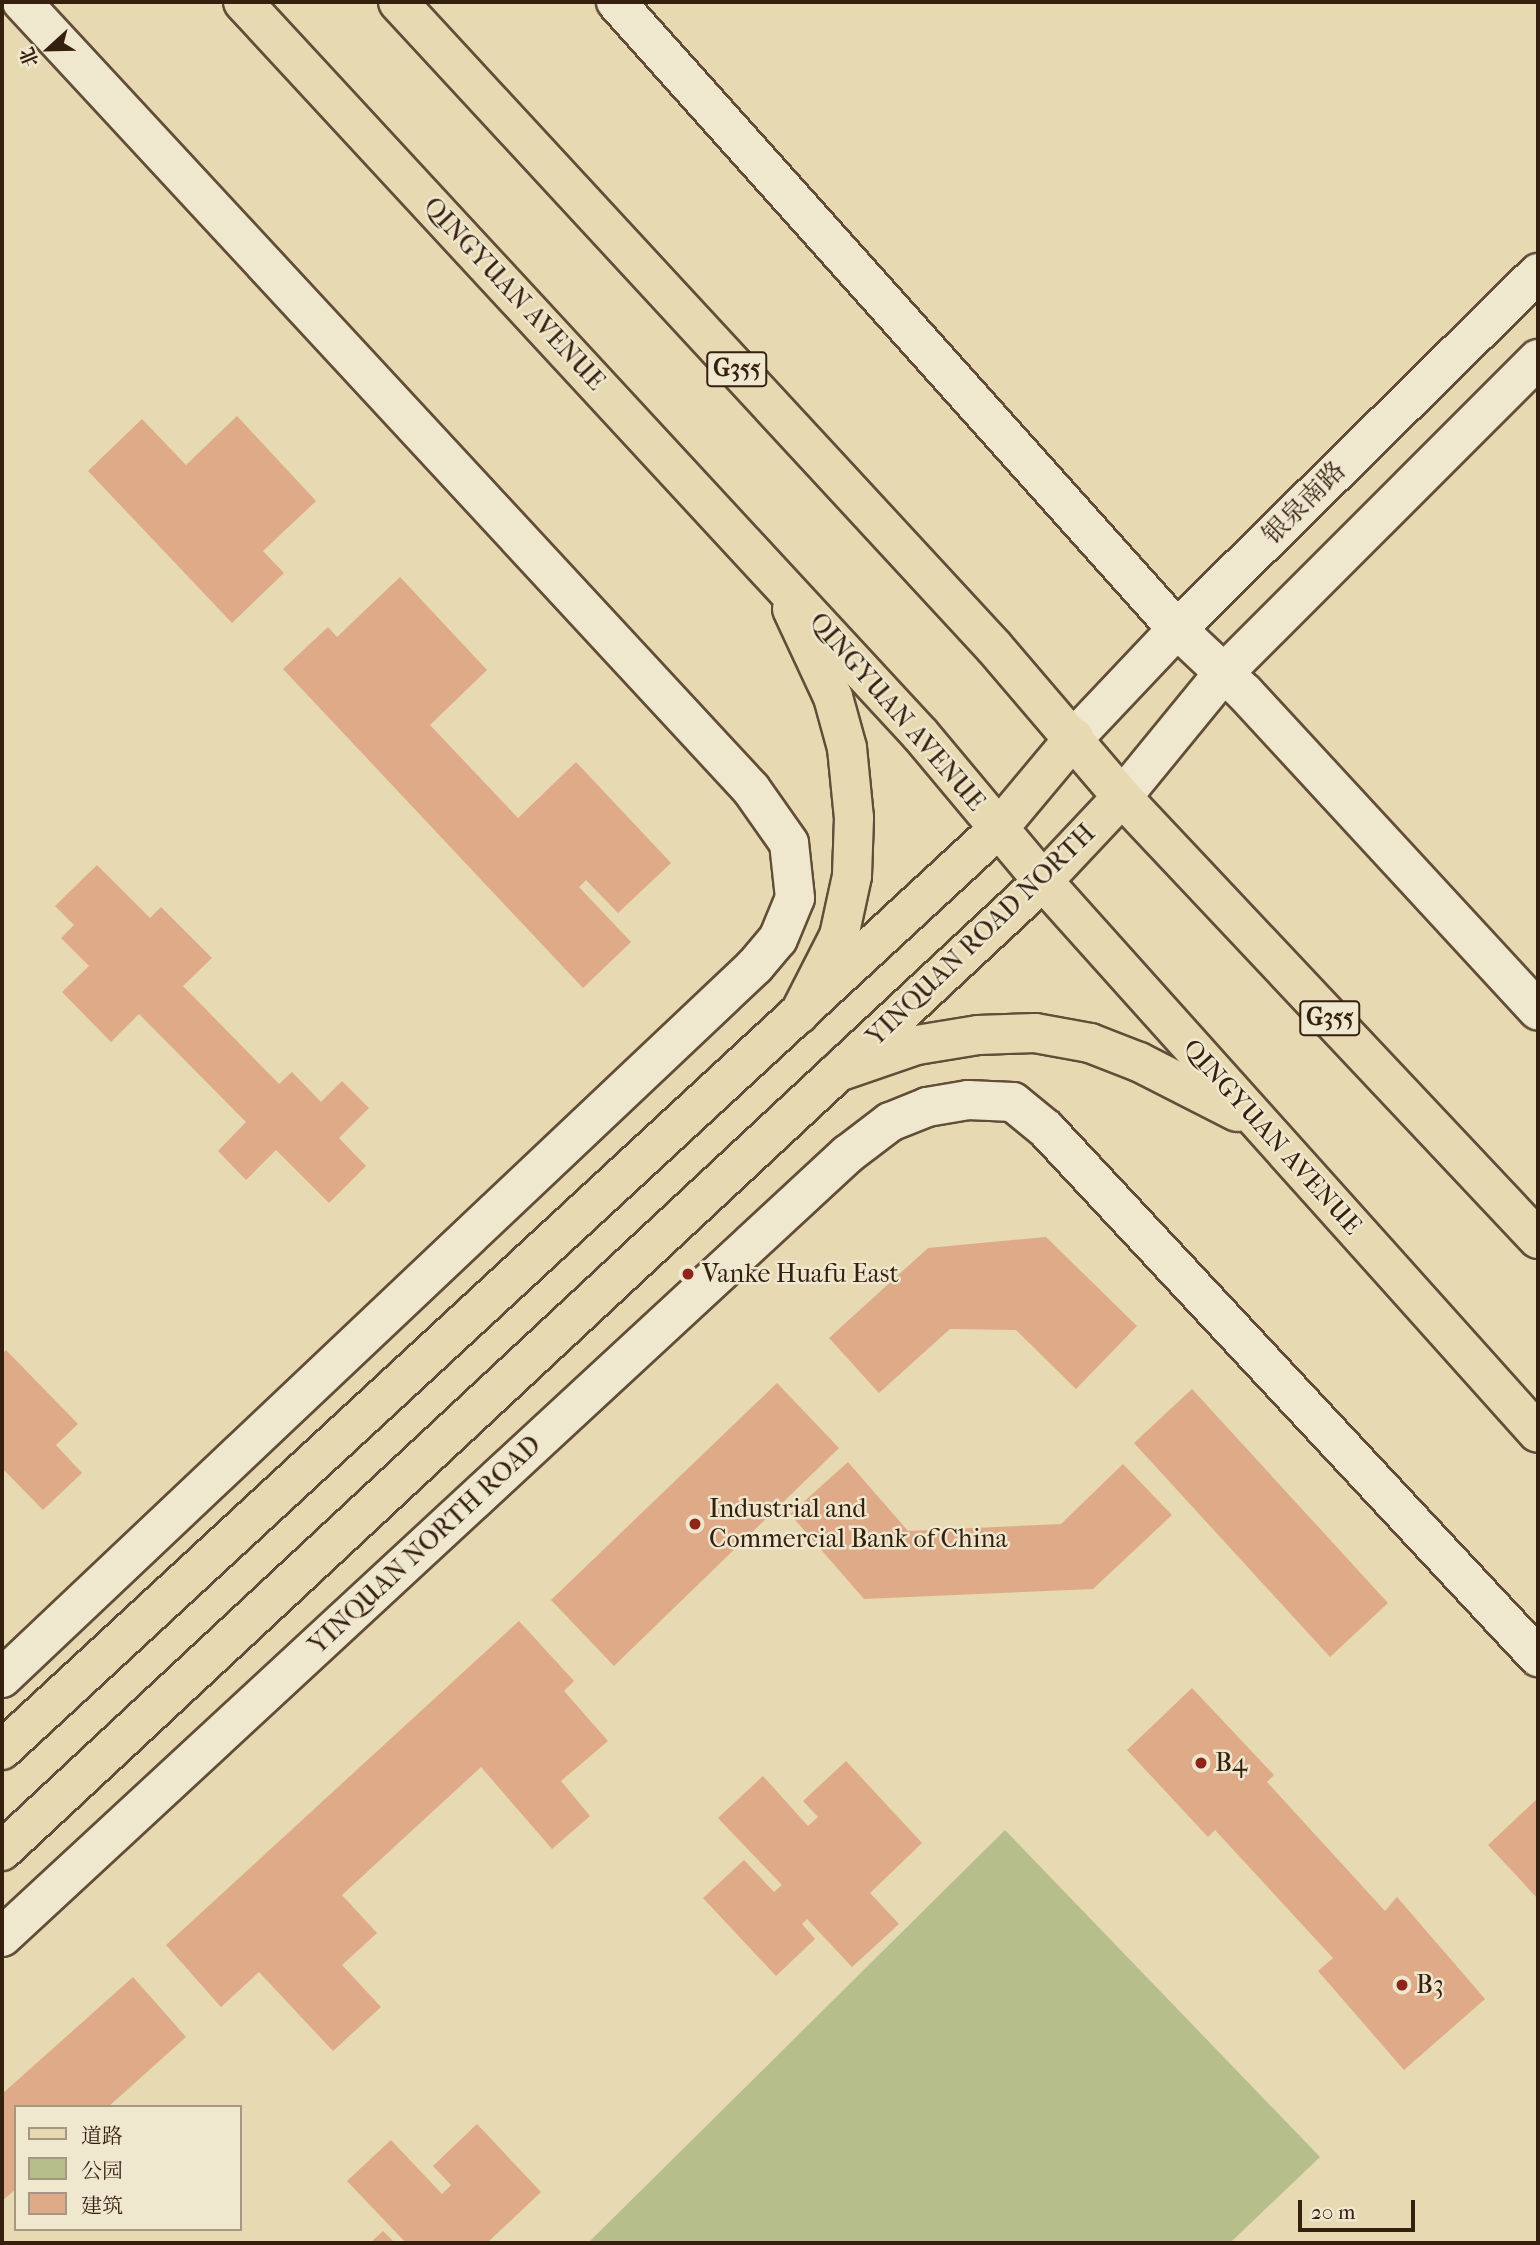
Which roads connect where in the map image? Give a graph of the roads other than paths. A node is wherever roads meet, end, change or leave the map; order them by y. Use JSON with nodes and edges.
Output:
{"nodes":[{"id":1,"x":22,"y":2,"type":"edge"},
{"id":2,"x":243,"y":2,"type":"edge"},
{"id":3,"x":398,"y":2,"type":"edge"},
{"id":4,"x":616,"y":2,"type":"edge"},
{"id":5,"x":1538,"y":273,"type":"edge"},
{"id":6,"x":1538,"y":359,"type":"edge"},
{"id":7,"x":776,"y":576,"type":"junction"},
{"id":8,"x":1177,"y":629,"type":"junction"},
{"id":9,"x":1222,"y":675,"type":"junction"},
{"id":10,"x":1074,"y":738,"type":"junction"},
{"id":11,"x":1122,"y":797,"type":"junction"},
{"id":12,"x":998,"y":829,"type":"junction"},
{"id":13,"x":1043,"y":881,"type":"junction"},
{"id":14,"x":1538,"y":1011,"type":"edge"},
{"id":15,"x":799,"y":1014,"type":"junction"},
{"id":16,"x":838,"y":1072,"type":"junction"},
{"id":17,"x":1259,"y":1124,"type":"junction"},
{"id":18,"x":1538,"y":1239,"type":"edge"},
{"id":19,"x":1538,"y":1433,"type":"edge"},
{"id":20,"x":1538,"y":1657,"type":"edge"},
{"id":21,"x":2,"y":1678,"type":"edge"},
{"id":22,"x":2,"y":1750,"type":"edge"},
{"id":23,"x":2,"y":1851,"type":"edge"},
{"id":24,"x":2,"y":1937,"type":"edge"}],
"edges":[{"from":1,"to":21,"type":"street"},
{"from":2,"to":7,"type":"main road","name":"QINGYUAN AVENUE"},
{"from":3,"to":10,"type":"main road","number":"G355"},
{"from":4,"to":8,"type":"street"},
{"from":5,"to":8,"type":"street","name":"银泉南路"},
{"from":6,"to":9,"type":"street"},
{"from":7,"to":12,"type":"main road","name":"QINGYUAN AVENUE"},
{"from":7,"to":15,"type":"main road"},
{"from":8,"to":9,"type":"street"},
{"from":8,"to":10,"type":"street","name":"银泉南路"},
{"from":9,"to":11,"type":"street"},
{"from":9,"to":14,"type":"street"},
{"from":10,"to":11,"type":"main road","number":"G355"},
{"from":10,"to":12,"type":"main road"},
{"from":11,"to":13,"type":"main road","name":"YINQUAN ROAD NORTH"},
{"from":11,"to":18,"type":"main road","number":"G355"},
{"from":12,"to":13,"type":"main road","name":"QINGYUAN AVENUE"},
{"from":12,"to":15,"type":"main road"},
{"from":13,"to":16,"type":"main road","name":"YINQUAN ROAD NORTH"},
{"from":13,"to":17,"type":"main road","name":"QINGYUAN AVENUE"},
{"from":15,"to":22,"type":"main road"},
{"from":16,"to":17,"type":"main road"},
{"from":16,"to":23,"type":"main road"},
{"from":17,"to":19,"type":"main road","name":"QINGYUAN AVENUE"},
{"from":20,"to":24,"type":"street","name":"YINQUAN NORTH ROAD"}]}
